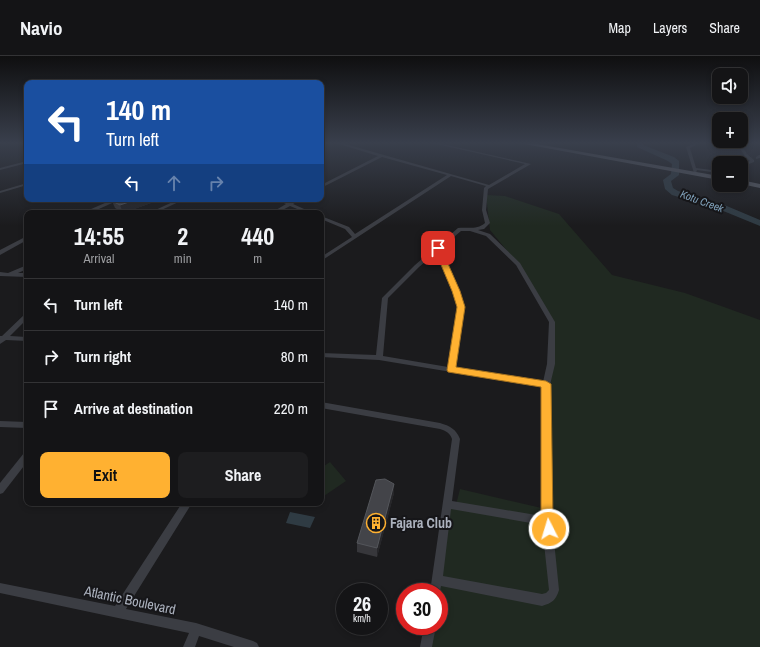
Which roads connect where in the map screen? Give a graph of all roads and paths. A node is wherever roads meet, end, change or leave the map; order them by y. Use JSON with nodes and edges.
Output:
{"nodes":[{"id":1,"x":352,"y":171,"type":"edge"},
{"id":2,"x":435,"y":171,"type":"edge"},
{"id":3,"x":518,"y":171,"type":"edge"},
{"id":4,"x":686,"y":171,"type":"joint"},
{"id":5,"x":690,"y":171,"type":"edge"},
{"id":6,"x":697,"y":171,"type":"edge"},
{"id":7,"x":702,"y":171,"type":"edge"},
{"id":8,"x":712,"y":171,"type":"edge"},
{"id":9,"x":450,"y":175,"type":"junction"},
{"id":10,"x":712,"y":175,"type":"edge"},
{"id":11,"x":712,"y":176,"type":"edge"},
{"id":12,"x":748,"y":182,"type":"edge"},
{"id":13,"x":24,"y":185,"type":"edge"},
{"id":14,"x":324,"y":185,"type":"edge"},
{"id":15,"x":760,"y":185,"type":"edge"},
{"id":16,"x":489,"y":186,"type":"junction"},
{"id":17,"x":0,"y":192,"type":"edge"},
{"id":18,"x":111,"y":202,"type":"edge"},
{"id":19,"x":176,"y":202,"type":"edge"},
{"id":20,"x":284,"y":202,"type":"edge"},
{"id":21,"x":293,"y":202,"type":"edge"},
{"id":22,"x":289,"y":204,"type":"junction"},
{"id":23,"x":92,"y":210,"type":"edge"},
{"id":24,"x":158,"y":210,"type":"edge"},
{"id":25,"x":278,"y":210,"type":"edge"},
{"id":26,"x":304,"y":210,"type":"edge"},
{"id":27,"x":324,"y":218,"type":"edge"},
{"id":28,"x":347,"y":228,"type":"junction"},
{"id":29,"x":367,"y":229,"type":"junction"},
{"id":30,"x":472,"y":230,"type":"junction"},
{"id":31,"x":355,"y":237,"type":"junction"},
{"id":32,"x":24,"y":240,"type":"edge"},
{"id":33,"x":438,"y":248,"type":"junction"},
{"id":34,"x":0,"y":252,"type":"edge"},
{"id":35,"x":324,"y":257,"type":"edge"},
{"id":36,"x":24,"y":268,"type":"edge"},
{"id":37,"x":0,"y":274,"type":"edge"},
{"id":38,"x":8,"y":274,"type":"junction"},
{"id":39,"x":24,"y":275,"type":"edge"},
{"id":40,"x":24,"y":318,"type":"edge"},
{"id":41,"x":1,"y":339,"type":"edge"},
{"id":42,"x":24,"y":339,"type":"edge"},
{"id":43,"x":324,"y":355,"type":"edge"},
{"id":44,"x":379,"y":358,"type":"junction"},
{"id":45,"x":451,"y":370,"type":"junction"},
{"id":46,"x":546,"y":384,"type":"junction"},
{"id":47,"x":324,"y":406,"type":"edge"},
{"id":48,"x":0,"y":424,"type":"edge"},
{"id":49,"x":24,"y":425,"type":"edge"},
{"id":50,"x":24,"y":459,"type":"edge"},
{"id":51,"x":0,"y":490,"type":"edge"},
{"id":52,"x":448,"y":504,"type":"junction"},
{"id":53,"x":185,"y":506,"type":"edge"},
{"id":54,"x":547,"y":521,"type":"junction"},
{"id":55,"x":438,"y":580,"type":"junction"},
{"id":56,"x":437,"y":583,"type":"edge"},
{"id":57,"x":0,"y":588,"type":"edge"},
{"id":58,"x":117,"y":613,"type":"junction"},
{"id":59,"x":196,"y":630,"type":"junction"},
{"id":60,"x":428,"y":635,"type":"edge"},
{"id":61,"x":189,"y":647,"type":"edge"},
{"id":62,"x":253,"y":647,"type":"edge"},
{"id":63,"x":426,"y":647,"type":"edge"}],
"edges":[{"from":1,"to":14,"type":"street"},
{"from":2,"to":9,"type":"street"},
{"from":3,"to":16,"type":"street"},
{"from":4,"to":5,"type":"main road"},
{"from":4,"to":11,"type":"main road"},
{"from":6,"to":10,"type":"main road"},
{"from":7,"to":8,"type":"street"},
{"from":9,"to":16,"type":"street"},
{"from":9,"to":29,"type":"street"},
{"from":12,"to":15,"type":"main road"},
{"from":13,"to":17,"type":"street"},
{"from":16,"to":30,"type":"street"},
{"from":18,"to":23,"type":"street"},
{"from":19,"to":24,"type":"street"},
{"from":20,"to":22,"type":"street"},
{"from":21,"to":22,"type":"street"},
{"from":22,"to":25,"type":"street"},
{"from":22,"to":26,"type":"street"},
{"from":27,"to":28,"type":"street"},
{"from":28,"to":29,"type":"street"},
{"from":28,"to":31,"type":"street"},
{"from":29,"to":31,"type":"street"},
{"from":30,"to":33,"type":"street"},
{"from":30,"to":46,"type":"street"},
{"from":31,"to":35,"type":"street"},
{"from":32,"to":34,"type":"street"},
{"from":33,"to":44,"type":"street"},
{"from":33,"to":45,"type":"street"},
{"from":36,"to":38,"type":"street"},
{"from":37,"to":38,"type":"street"},
{"from":38,"to":39,"type":"street"},
{"from":40,"to":41,"type":"street"},
{"from":41,"to":42,"type":"street"},
{"from":43,"to":44,"type":"street"},
{"from":44,"to":45,"type":"street"},
{"from":45,"to":46,"type":"street"},
{"from":46,"to":54,"type":"street"},
{"from":47,"to":52,"type":"street"},
{"from":48,"to":49,"type":"street"},
{"from":50,"to":51,"type":"street"},
{"from":52,"to":54,"type":"street"},
{"from":52,"to":55,"type":"street"},
{"from":53,"to":58,"type":"street"},
{"from":54,"to":55,"type":"street"},
{"from":55,"to":56,"type":"street"},
{"from":57,"to":58,"type":"street","name":"Atlantic Boulevard"},
{"from":58,"to":59,"type":"street","name":"Atlantic Boulevard"},
{"from":59,"to":61,"type":"street"},
{"from":59,"to":62,"type":"street","name":"Atlantic Boulevard"},
{"from":60,"to":63,"type":"street"}]}
